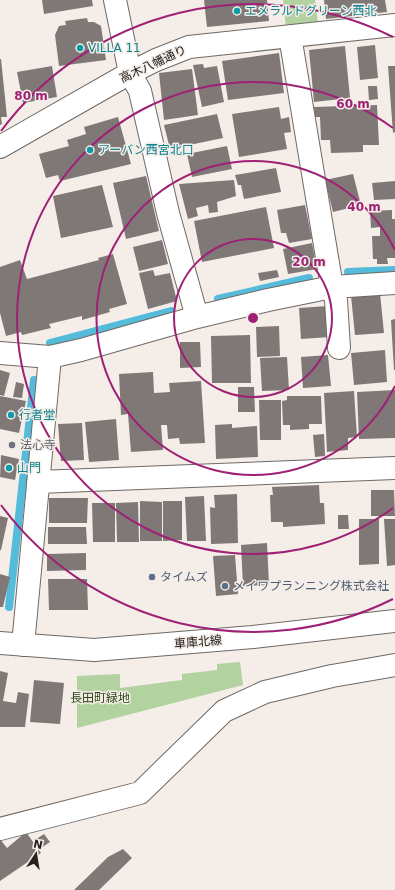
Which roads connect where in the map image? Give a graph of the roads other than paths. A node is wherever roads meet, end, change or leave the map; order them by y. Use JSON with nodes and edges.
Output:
{"nodes":[{"id":1,"x":115,"y":0,"type":"edge"},
{"id":2,"x":395,"y":25,"type":"edge"},
{"id":3,"x":290,"y":36,"type":"junction"},
{"id":4,"x":130,"y":73,"type":"junction"},
{"id":5,"x":0,"y":147,"type":"edge"},
{"id":6,"x":395,"y":283,"type":"edge"},
{"id":7,"x":332,"y":287,"type":"junction"},
{"id":8,"x":197,"y":317,"type":"junction"},
{"id":9,"x":339,"y":348,"type":"dead end"},
{"id":10,"x":0,"y":353,"type":"edge"},
{"id":11,"x":50,"y":357,"type":"junction"},
{"id":12,"x":395,"y":468,"type":"edge"},
{"id":13,"x":38,"y":482,"type":"junction"},
{"id":14,"x":395,"y":621,"type":"edge"},
{"id":15,"x":0,"y":643,"type":"edge"},
{"id":16,"x":23,"y":645,"type":"junction"},
{"id":17,"x":395,"y":665,"type":"edge"},
{"id":18,"x":0,"y":829,"type":"edge"}],
"edges":[{"from":1,"to":4,"type":"street"},
{"from":2,"to":3,"type":"street","name":"高木八幡通り"},
{"from":3,"to":4,"type":"street","name":"高木八幡通り"},
{"from":3,"to":7,"type":"street"},
{"from":4,"to":5,"type":"street","name":"高木八幡通り"},
{"from":4,"to":8,"type":"street"},
{"from":6,"to":7,"type":"street"},
{"from":7,"to":8,"type":"street"},
{"from":7,"to":9,"type":"street"},
{"from":8,"to":11,"type":"street"},
{"from":10,"to":11,"type":"street"},
{"from":11,"to":13,"type":"street"},
{"from":12,"to":13,"type":"street"},
{"from":13,"to":16,"type":"street"},
{"from":14,"to":16,"type":"street","name":"車庫北線"},
{"from":15,"to":16,"type":"street","name":"車庫北線"},
{"from":17,"to":18,"type":"street"}]}
